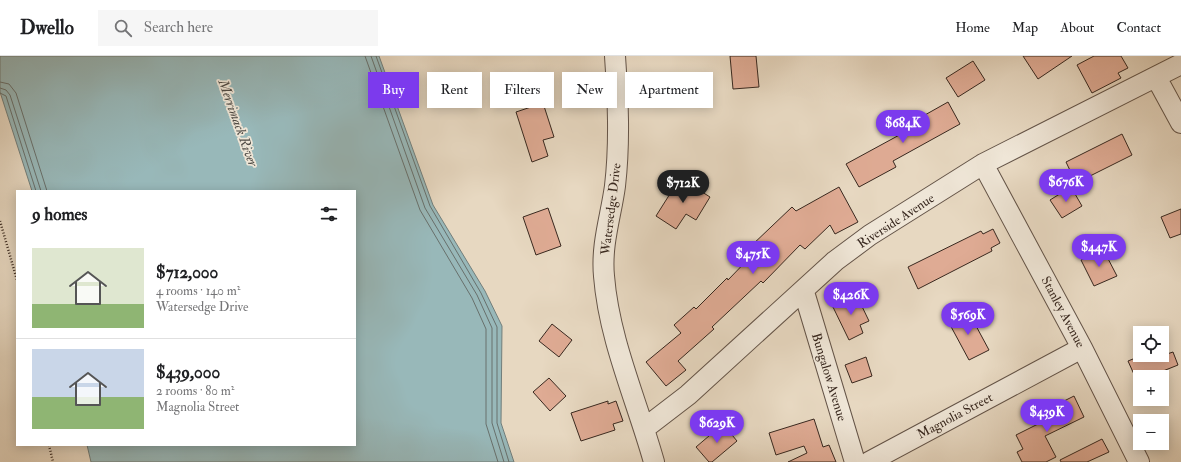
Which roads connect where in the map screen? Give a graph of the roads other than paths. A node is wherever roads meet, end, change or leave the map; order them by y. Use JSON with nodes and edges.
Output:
{"nodes":[{"id":1,"x":615,"y":56,"type":"edge"},
{"id":2,"x":1181,"y":64,"type":"edge"},
{"id":3,"x":1156,"y":77,"type":"junction"},
{"id":4,"x":1181,"y":123,"type":"edge"},
{"id":5,"x":984,"y":164,"type":"junction"},
{"id":6,"x":804,"y":292,"type":"junction"},
{"id":7,"x":1082,"y":348,"type":"junction"},
{"id":8,"x":645,"y":428,"type":"junction"},
{"id":9,"x":654,"y":462,"type":"edge"},
{"id":10,"x":854,"y":462,"type":"edge"},
{"id":11,"x":869,"y":462,"type":"edge"},
{"id":12,"x":1139,"y":462,"type":"edge"}],
"edges":[{"from":1,"to":8,"type":"street","name":"Watersedge Drive"},
{"from":2,"to":3,"type":"street","name":"Riverside Avenue"},
{"from":3,"to":4,"type":"street"},
{"from":3,"to":5,"type":"street","name":"Riverside Avenue"},
{"from":5,"to":6,"type":"street","name":"Riverside Avenue"},
{"from":5,"to":7,"type":"street","name":"Stanley Avenue"},
{"from":6,"to":8,"type":"street","name":"Riverside Avenue"},
{"from":6,"to":10,"type":"street","name":"Bungalow Avenue"},
{"from":7,"to":11,"type":"street","name":"Magnolia Street"},
{"from":7,"to":12,"type":"street","name":"Stanley Avenue"},
{"from":8,"to":9,"type":"street","name":"Watersedge Drive"}]}
